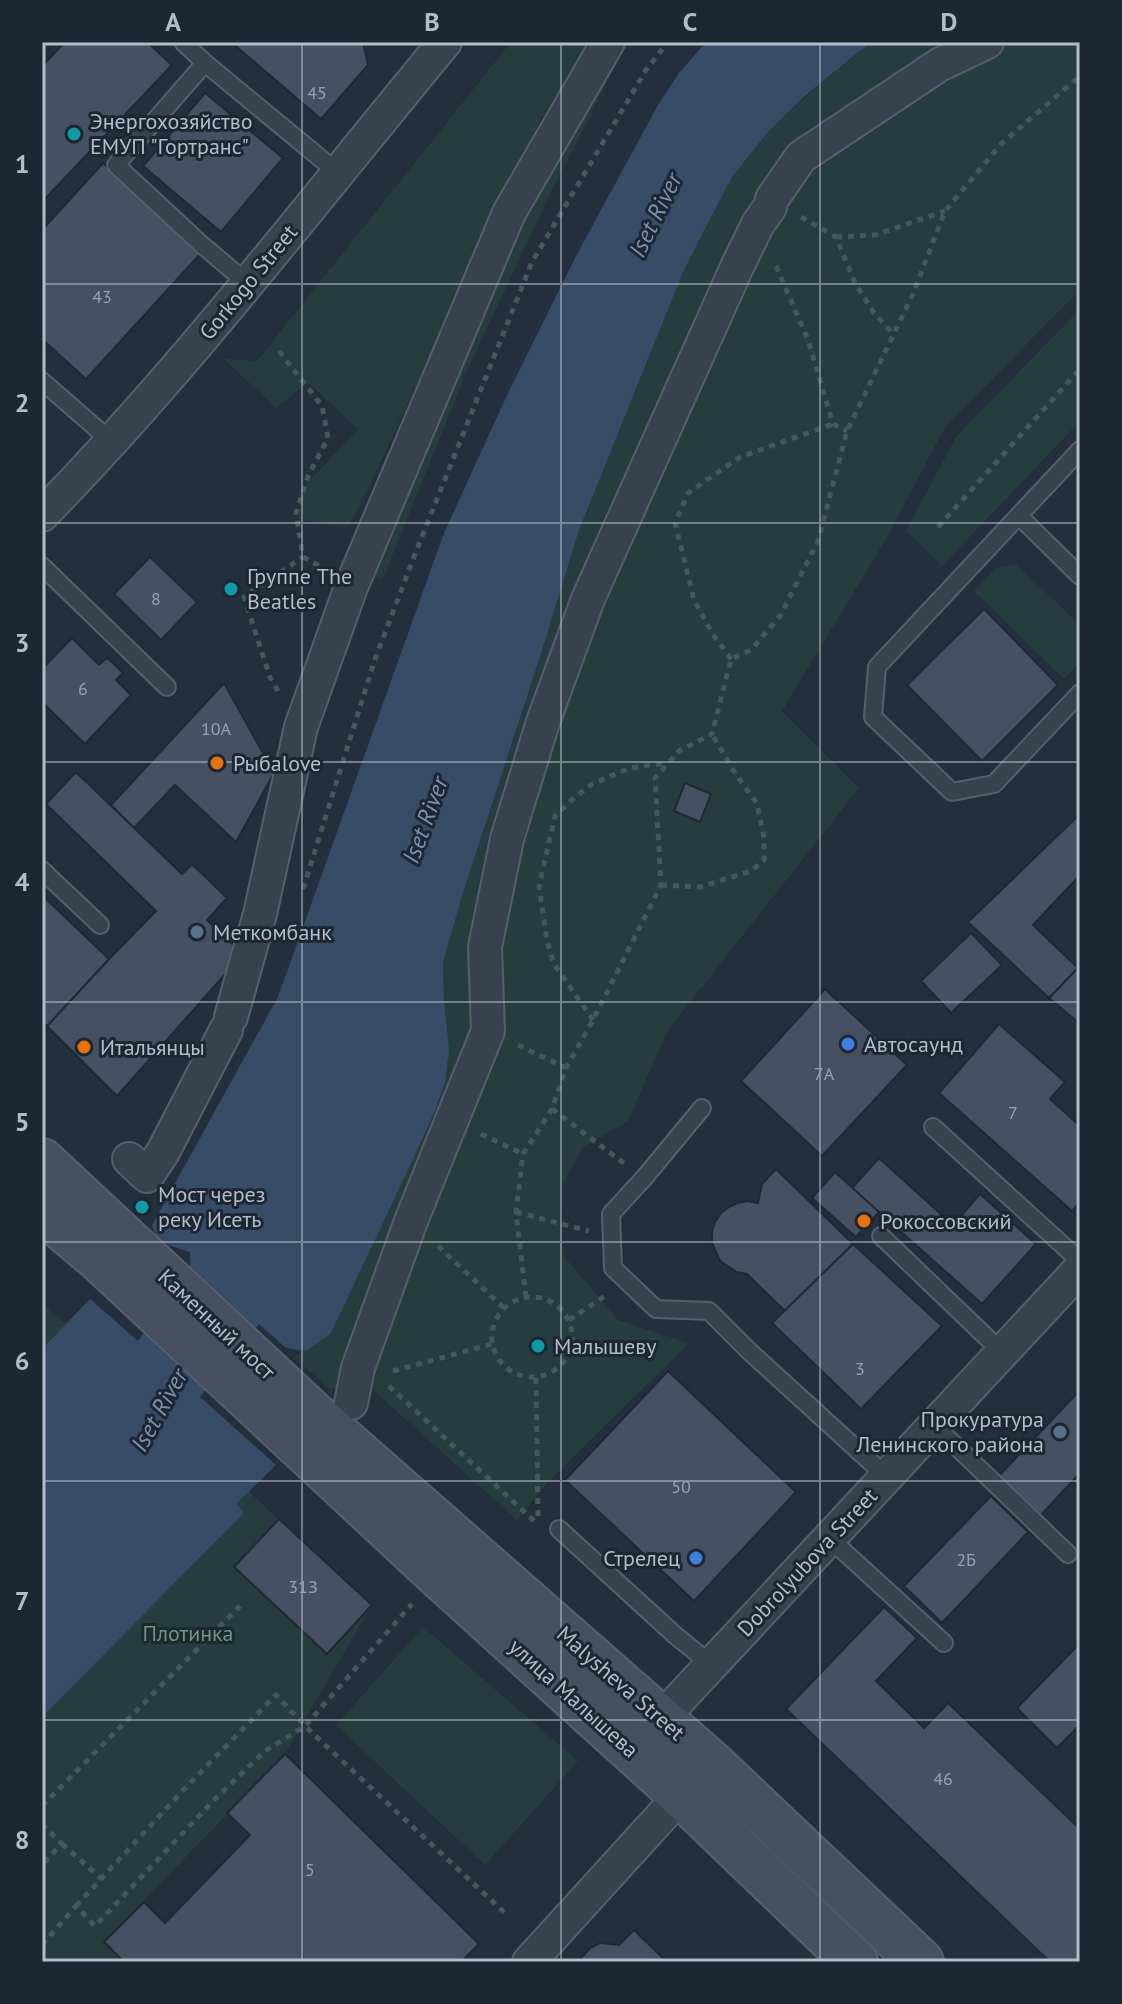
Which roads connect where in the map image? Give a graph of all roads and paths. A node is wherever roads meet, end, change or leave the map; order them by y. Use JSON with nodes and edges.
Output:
{"nodes":[{"id":1,"x":183,"y":42,"type":"edge"},
{"id":2,"x":445,"y":42,"type":"edge"},
{"id":3,"x":608,"y":42,"type":"edge"},
{"id":4,"x":668,"y":42,"type":"edge"},
{"id":5,"x":987,"y":42,"type":"edge"},
{"id":6,"x":205,"y":63,"type":"junction"},
{"id":7,"x":1080,"y":76,"type":"edge"},
{"id":8,"x":337,"y":172,"type":"junction"},
{"id":9,"x":945,"y":211,"type":"junction"},
{"id":10,"x":765,"y":212,"type":"junction"},
{"id":11,"x":836,"y":237,"type":"junction"},
{"id":12,"x":247,"y":283,"type":"junction"},
{"id":13,"x":894,"y":335,"type":"junction"},
{"id":14,"x":279,"y":351,"type":"dead end"},
{"id":15,"x":1080,"y":369,"type":"edge"},
{"id":16,"x":42,"y":381,"type":"edge"},
{"id":17,"x":833,"y":424,"type":"junction"},
{"id":18,"x":847,"y":431,"type":"junction"},
{"id":19,"x":112,"y":442,"type":"junction"},
{"id":20,"x":1080,"y":450,"type":"edge"},
{"id":21,"x":47,"y":499,"type":"edge"},
{"id":22,"x":1019,"y":516,"type":"junction"},
{"id":23,"x":938,"y":527,"type":"dead end"},
{"id":24,"x":42,"y":566,"type":"edge"},
{"id":25,"x":1080,"y":576,"type":"edge"},
{"id":26,"x":731,"y":659,"type":"junction"},
{"id":27,"x":167,"y":687,"type":"dead end"},
{"id":28,"x":1080,"y":693,"type":"edge"},
{"id":29,"x":301,"y":727,"type":"junction"},
{"id":30,"x":712,"y":734,"type":"junction"},
{"id":31,"x":668,"y":763,"type":"junction"},
{"id":32,"x":42,"y":870,"type":"edge"},
{"id":33,"x":661,"y":885,"type":"junction"},
{"id":34,"x":303,"y":890,"type":"dead end"},
{"id":35,"x":100,"y":925,"type":"dead end"},
{"id":36,"x":593,"y":1020,"type":"junction"},
{"id":37,"x":488,"y":1031,"type":"junction"},
{"id":38,"x":566,"y":1068,"type":"junction"},
{"id":39,"x":702,"y":1108,"type":"dead end"},
{"id":40,"x":552,"y":1109,"type":"junction"},
{"id":41,"x":451,"y":1119,"type":"junction"},
{"id":42,"x":933,"y":1127,"type":"dead end"},
{"id":43,"x":523,"y":1154,"type":"junction"},
{"id":44,"x":129,"y":1159,"type":"dead end"},
{"id":45,"x":42,"y":1161,"type":"edge"},
{"id":46,"x":644,"y":1178,"type":"junction"},
{"id":47,"x":42,"y":1211,"type":"edge"},
{"id":48,"x":516,"y":1212,"type":"junction"},
{"id":49,"x":411,"y":1221,"type":"junction"},
{"id":50,"x":881,"y":1236,"type":"dead end"},
{"id":51,"x":612,"y":1237,"type":"junction"},
{"id":52,"x":110,"y":1247,"type":"junction"},
{"id":53,"x":1080,"y":1261,"type":"edge"},
{"id":54,"x":1080,"y":1269,"type":"edge"},
{"id":55,"x":628,"y":1281,"type":"junction"},
{"id":56,"x":526,"y":1297,"type":"junction"},
{"id":57,"x":504,"y":1308,"type":"junction"},
{"id":58,"x":569,"y":1320,"type":"junction"},
{"id":59,"x":492,"y":1344,"type":"junction"},
{"id":60,"x":1003,"y":1353,"type":"junction"},
{"id":61,"x":377,"y":1375,"type":"junction"},
{"id":62,"x":536,"y":1378,"type":"junction"},
{"id":63,"x":318,"y":1418,"type":"junction"},
{"id":64,"x":934,"y":1425,"type":"junction"},
{"id":65,"x":886,"y":1476,"type":"junction"},
{"id":66,"x":559,"y":1529,"type":"dead end"},
{"id":67,"x":829,"y":1538,"type":"junction"},
{"id":68,"x":1068,"y":1554,"type":"dead end"},
{"id":69,"x":421,"y":1595,"type":"dead end"},
{"id":70,"x":240,"y":1606,"type":"dead end"},
{"id":71,"x":944,"y":1643,"type":"dead end"},
{"id":72,"x":712,"y":1665,"type":"junction"},
{"id":73,"x":662,"y":1718,"type":"junction"},
{"id":74,"x":305,"y":1726,"type":"junction"},
{"id":75,"x":633,"y":1750,"type":"junction"},
{"id":76,"x":681,"y":1795,"type":"junction"},
{"id":77,"x":42,"y":1806,"type":"edge"},
{"id":78,"x":42,"y":1824,"type":"edge"},
{"id":79,"x":62,"y":1844,"type":"junction"},
{"id":80,"x":42,"y":1864,"type":"edge"},
{"id":81,"x":102,"y":1879,"type":"junction"},
{"id":82,"x":76,"y":1906,"type":"junction"},
{"id":83,"x":507,"y":1915,"type":"dead end"},
{"id":84,"x":42,"y":1945,"type":"edge"},
{"id":85,"x":529,"y":1962,"type":"edge"},
{"id":86,"x":855,"y":1962,"type":"edge"},
{"id":87,"x":921,"y":1962,"type":"edge"}],
"edges":[{"from":1,"to":6,"type":"lane"},
{"from":2,"to":8,"type":"street","name":"Gorkogo Street"},
{"from":3,"to":29,"type":"street"},
{"from":4,"to":34,"type":"path"},
{"from":5,"to":10,"type":"street"},
{"from":6,"to":8,"type":"lane"},
{"from":6,"to":12,"type":"lane"},
{"from":7,"to":9,"type":"path"},
{"from":8,"to":12,"type":"street","name":"Gorkogo Street"},
{"from":9,"to":11,"type":"path"},
{"from":9,"to":13,"type":"path"},
{"from":10,"to":11,"type":"path"},
{"from":10,"to":17,"type":"path"},
{"from":10,"to":37,"type":"street"},
{"from":11,"to":13,"type":"path"},
{"from":12,"to":19,"type":"street","name":"Gorkogo Street"},
{"from":13,"to":18,"type":"path"},
{"from":14,"to":29,"type":"path"},
{"from":15,"to":23,"type":"path"},
{"from":16,"to":19,"type":"lane"},
{"from":17,"to":18,"type":"path"},
{"from":17,"to":26,"type":"path"},
{"from":18,"to":26,"type":"path"},
{"from":19,"to":21,"type":"street","name":"Gorkogo Street"},
{"from":20,"to":22,"type":"lane"},
{"from":22,"to":25,"type":"lane"},
{"from":22,"to":28,"type":"lane"},
{"from":24,"to":27,"type":"lane"},
{"from":26,"to":30,"type":"path"},
{"from":29,"to":44,"type":"street"},
{"from":30,"to":31,"type":"path"},
{"from":30,"to":33,"type":"path"},
{"from":31,"to":33,"type":"path"},
{"from":31,"to":36,"type":"path"},
{"from":32,"to":35,"type":"lane"},
{"from":33,"to":36,"type":"path"},
{"from":36,"to":38,"type":"path"},
{"from":37,"to":38,"type":"path"},
{"from":37,"to":41,"type":"street"},
{"from":38,"to":40,"type":"path"},
{"from":39,"to":46,"type":"lane"},
{"from":40,"to":43,"type":"path"},
{"from":40,"to":46,"type":"path"},
{"from":41,"to":43,"type":"path"},
{"from":41,"to":49,"type":"street"},
{"from":42,"to":53,"type":"lane"},
{"from":43,"to":48,"type":"path"},
{"from":45,"to":52,"type":"main road"},
{"from":46,"to":51,"type":"lane"},
{"from":47,"to":52,"type":"main road"},
{"from":48,"to":51,"type":"path"},
{"from":48,"to":56,"type":"path"},
{"from":49,"to":57,"type":"path"},
{"from":49,"to":63,"type":"street"},
{"from":50,"to":60,"type":"lane"},
{"from":51,"to":55,"type":"lane"},
{"from":52,"to":63,"type":"main road","name":"Каменный мост"},
{"from":54,"to":60,"type":"street","name":"Dobrolyubova Street"},
{"from":55,"to":58,"type":"path"},
{"from":55,"to":65,"type":"lane"},
{"from":56,"to":57,"type":"path"},
{"from":56,"to":58,"type":"path"},
{"from":57,"to":59,"type":"path"},
{"from":58,"to":62,"type":"path"},
{"from":59,"to":61,"type":"path"},
{"from":59,"to":62,"type":"path"},
{"from":60,"to":64,"type":"street","name":"Dobrolyubova Street"},
{"from":61,"to":62,"type":"path"},
{"from":61,"to":63,"type":"path"},
{"from":63,"to":73,"type":"main road","name":"Malysheva Street"},
{"from":63,"to":75,"type":"main road","name":"улица Малышева"},
{"from":64,"to":65,"type":"street","name":"Dobrolyubova Street"},
{"from":64,"to":68,"type":"lane"},
{"from":65,"to":67,"type":"street","name":"Dobrolyubova Street"},
{"from":66,"to":72,"type":"lane"},
{"from":67,"to":71,"type":"lane"},
{"from":67,"to":72,"type":"street","name":"Dobrolyubova Street"},
{"from":69,"to":74,"type":"path"},
{"from":70,"to":77,"type":"path"},
{"from":72,"to":73,"type":"street","name":"Dobrolyubova Street"},
{"from":73,"to":75,"type":"street","name":"Dobrolyubova Street"},
{"from":73,"to":87,"type":"main road","name":"Malysheva Street"},
{"from":74,"to":81,"type":"path"},
{"from":74,"to":82,"type":"path"},
{"from":74,"to":83,"type":"path"},
{"from":75,"to":76,"type":"main road","name":"улица Малышева"},
{"from":76,"to":85,"type":"street"},
{"from":76,"to":86,"type":"main road","name":"улица Малышева"},
{"from":78,"to":79,"type":"path"},
{"from":79,"to":80,"type":"path"},
{"from":79,"to":81,"type":"path"},
{"from":81,"to":82,"type":"path"},
{"from":82,"to":84,"type":"path"}]}
